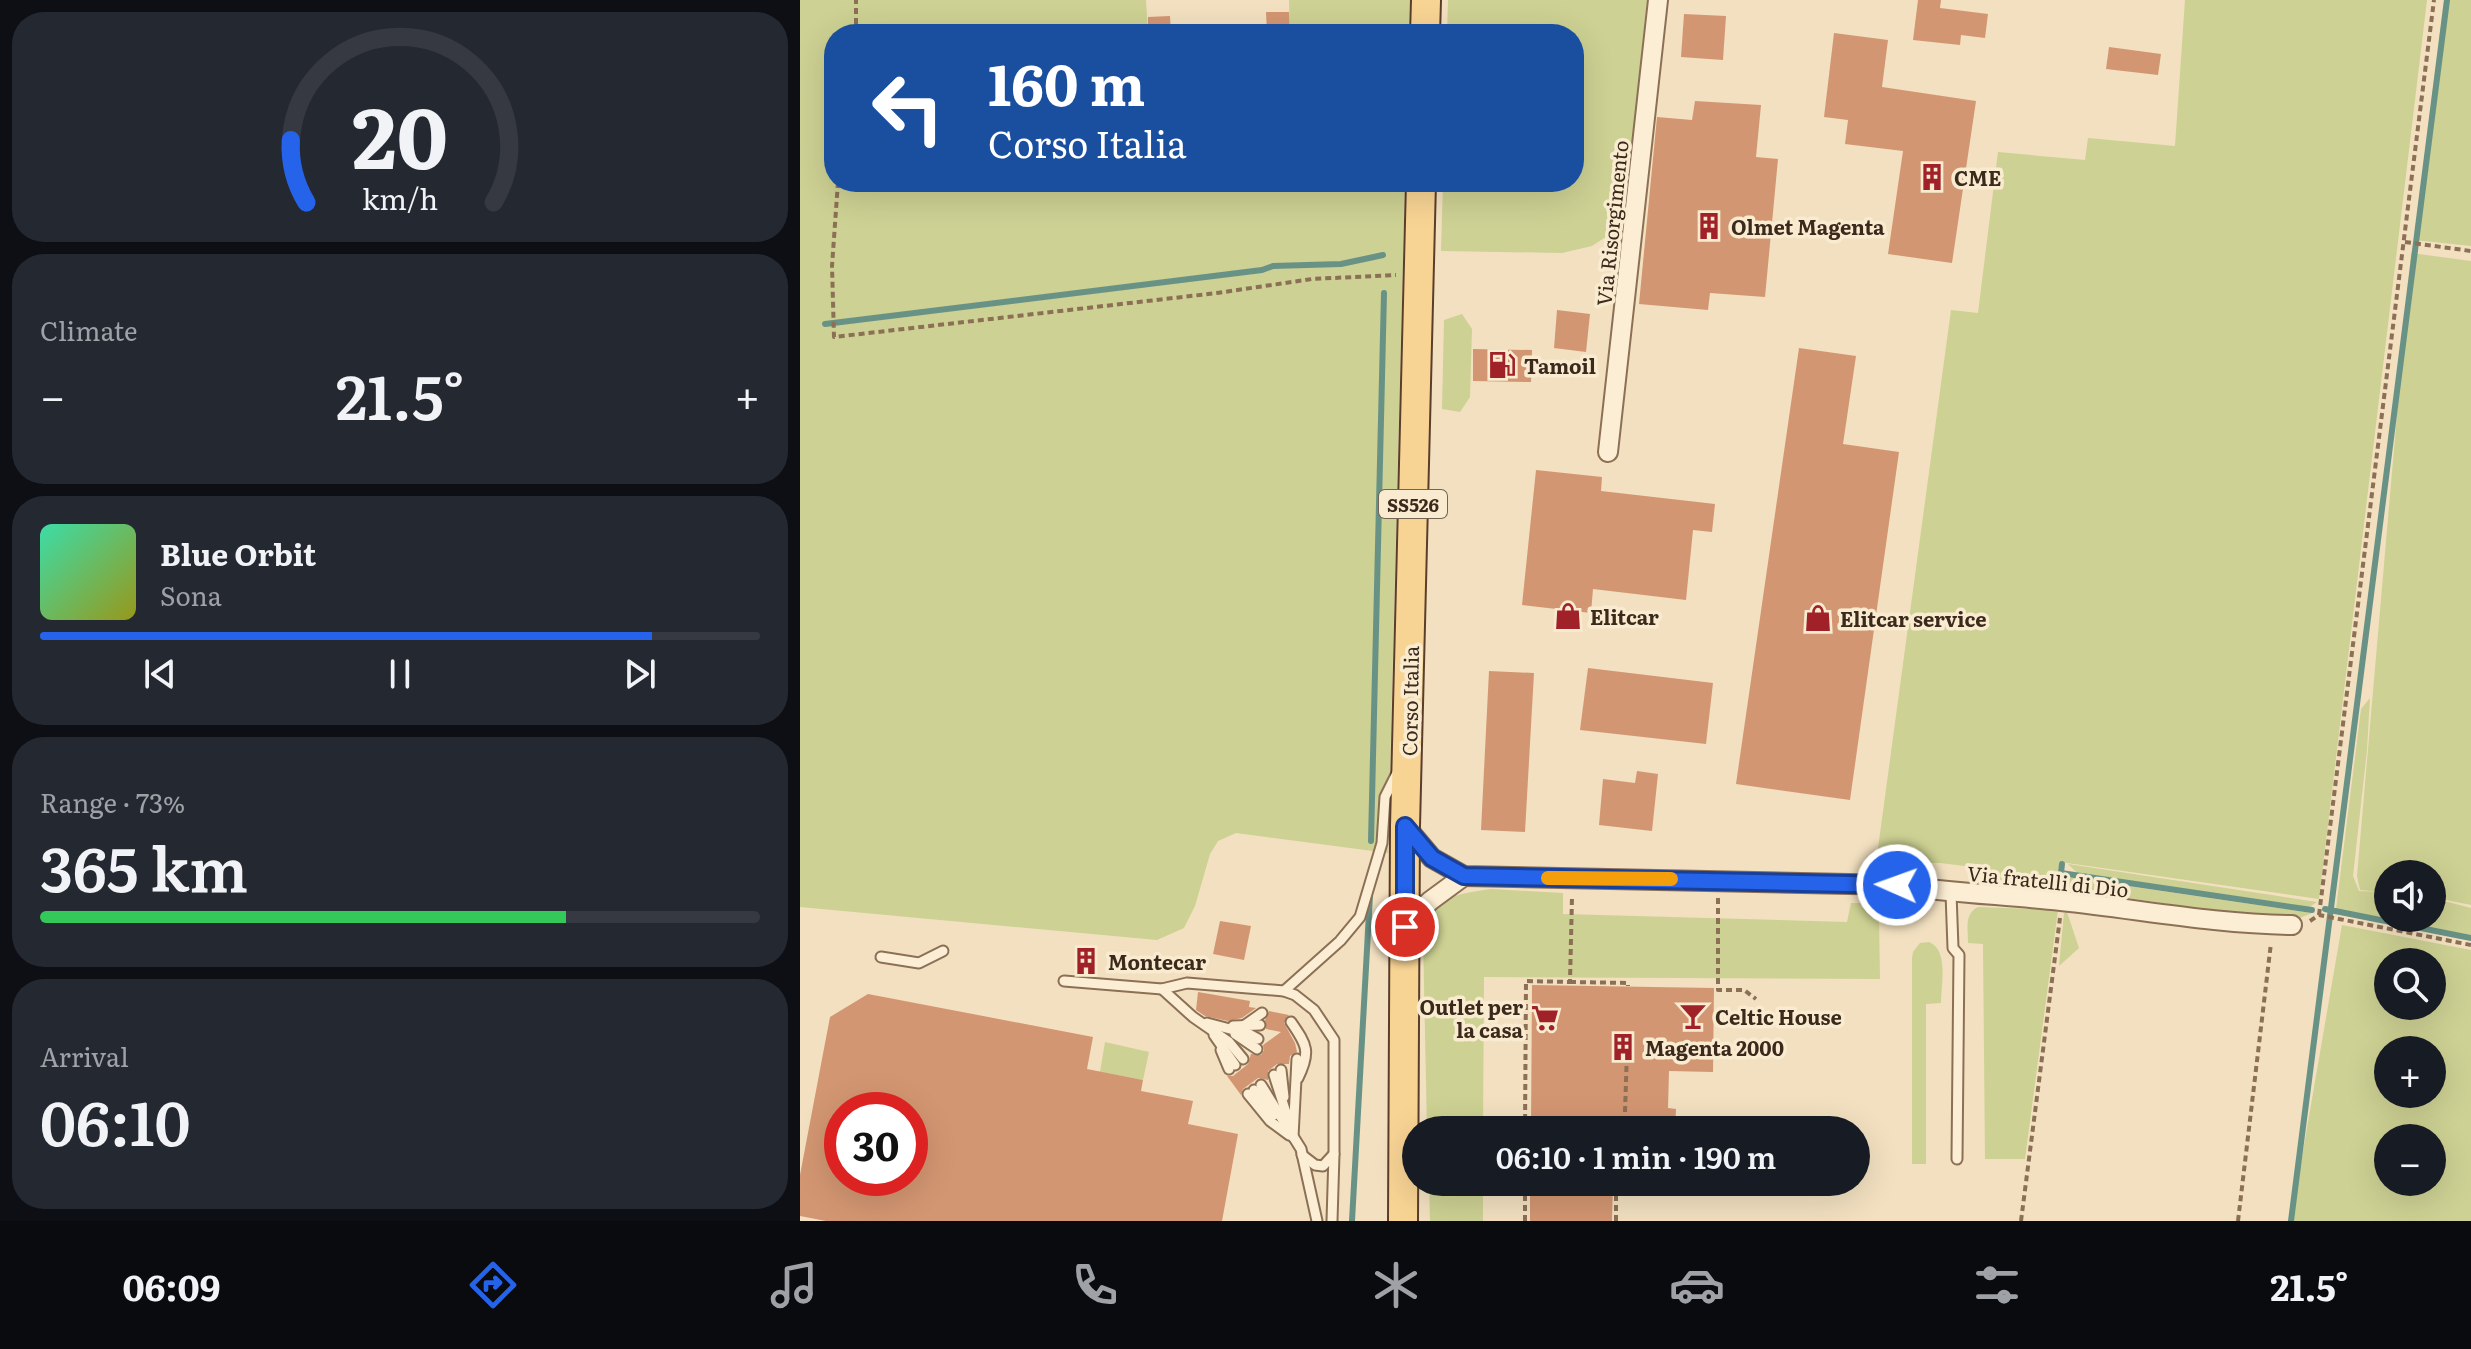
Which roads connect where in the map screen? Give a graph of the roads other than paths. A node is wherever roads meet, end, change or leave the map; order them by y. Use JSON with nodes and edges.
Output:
{"nodes":[{"id":1,"x":1426,"y":0,"type":"edge"},
{"id":2,"x":1658,"y":0,"type":"edge"},
{"id":3,"x":1425,"y":24,"type":"edge"},
{"id":4,"x":1421,"y":192,"type":"edge"},
{"id":5,"x":1608,"y":452,"type":"dead end"},
{"id":6,"x":1409,"y":749,"type":"junction"},
{"id":7,"x":1405,"y":826,"type":"junction"},
{"id":8,"x":1464,"y":876,"type":"junction"},
{"id":9,"x":1951,"y":893,"type":"junction"},
{"id":10,"x":2283,"y":925,"type":"road end"},
{"id":11,"x":1405,"y":927,"type":"junction"},
{"id":12,"x":943,"y":951,"type":"dead end"},
{"id":13,"x":881,"y":957,"type":"dead end"},
{"id":14,"x":1064,"y":981,"type":"dead end"},
{"id":15,"x":1162,"y":989,"type":"junction"},
{"id":16,"x":1284,"y":991,"type":"junction"},
{"id":17,"x":1262,"y":1013,"type":"dead end"},
{"id":18,"x":1291,"y":1022,"type":"dead end"},
{"id":19,"x":1214,"y":1027,"type":"junction"},
{"id":20,"x":1243,"y":1027,"type":"junction"},
{"id":21,"x":1294,"y":1061,"type":"dead end"},
{"id":22,"x":1278,"y":1072,"type":"dead end"},
{"id":23,"x":1296,"y":1081,"type":"junction"},
{"id":24,"x":1292,"y":1137,"type":"junction"},
{"id":25,"x":1302,"y":1152,"type":"junction"},
{"id":26,"x":1334,"y":1154,"type":"junction"},
{"id":27,"x":1957,"y":1159,"type":"dead end"},
{"id":28,"x":1317,"y":1221,"type":"edge"},
{"id":29,"x":1332,"y":1221,"type":"edge"},
{"id":30,"x":1403,"y":1221,"type":"edge"}],
"edges":[{"from":1,"to":3,"type":"main road"},
{"from":2,"to":5,"type":"street","name":"Via Risorgimento"},
{"from":4,"to":6,"type":"main road","name":"Corso Italia","number":"SS526"},
{"from":6,"to":7,"type":"main road","name":"Corso Italia","number":"SS526"},
{"from":6,"to":16,"type":"lane"},
{"from":7,"to":8,"type":"street","name":"Via fratelli di Dio"},
{"from":7,"to":11,"type":"main road","name":"Corso Italia","number":"SS526"},
{"from":8,"to":9,"type":"street","name":"Via fratelli di Dio"},
{"from":8,"to":11,"type":"street"},
{"from":9,"to":10,"type":"street","name":"Via fratelli di Dio"},
{"from":9,"to":27,"type":"lane"},
{"from":11,"to":30,"type":"main road","name":"Corso Italia","number":"SS526"},
{"from":12,"to":13,"type":"lane"},
{"from":14,"to":15,"type":"lane"},
{"from":15,"to":16,"type":"lane"},
{"from":15,"to":19,"type":"lane"},
{"from":16,"to":26,"type":"lane"},
{"from":17,"to":20,"type":"lane"},
{"from":18,"to":23,"type":"lane"},
{"from":19,"to":19,"type":"lane"},
{"from":19,"to":20,"type":"lane"},
{"from":19,"to":20,"type":"lane"},
{"from":21,"to":23,"type":"lane"},
{"from":22,"to":24,"type":"lane"},
{"from":23,"to":24,"type":"lane"},
{"from":24,"to":24,"type":"lane"},
{"from":24,"to":25,"type":"lane"},
{"from":25,"to":26,"type":"lane"},
{"from":25,"to":28,"type":"lane"},
{"from":26,"to":29,"type":"lane"}]}
